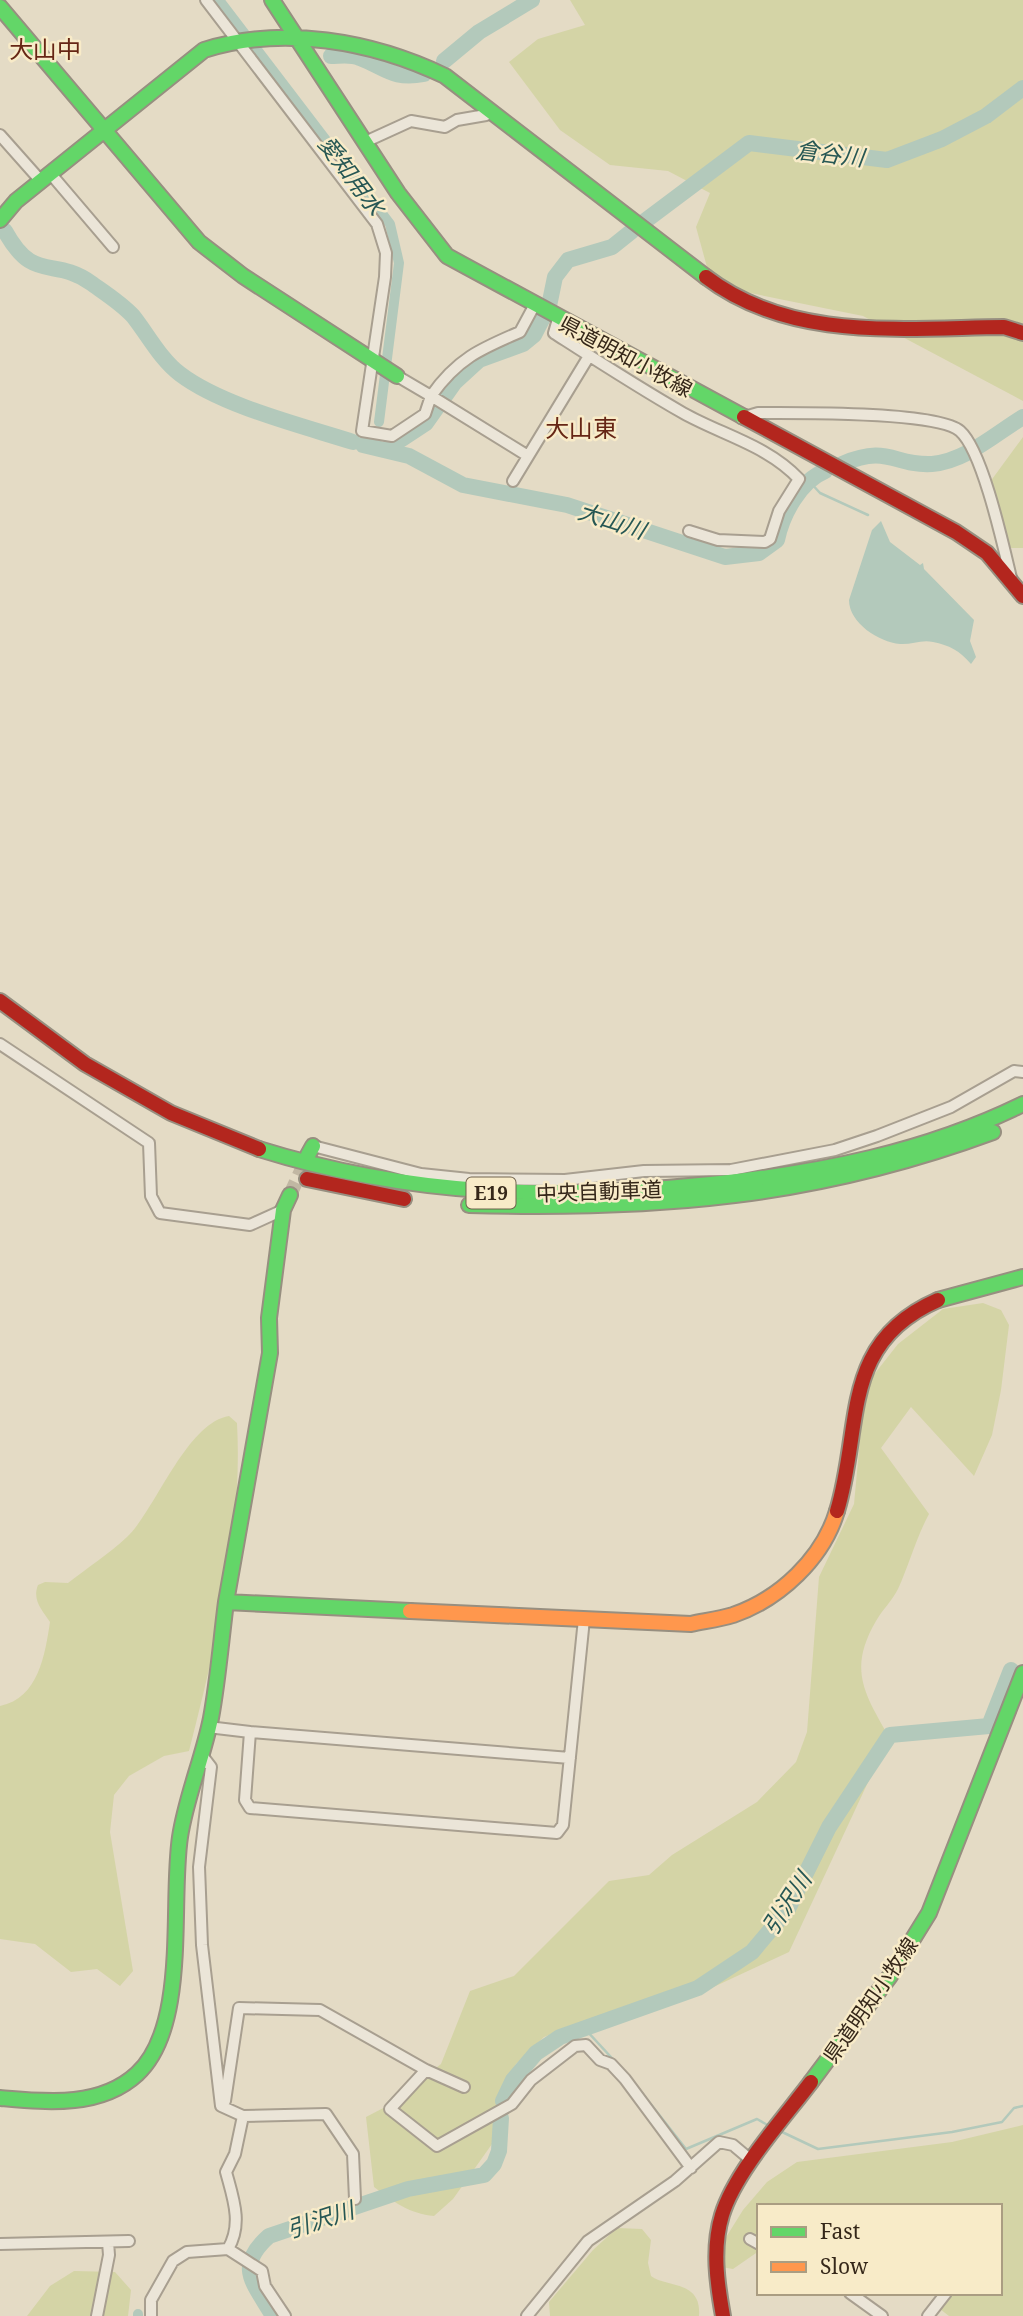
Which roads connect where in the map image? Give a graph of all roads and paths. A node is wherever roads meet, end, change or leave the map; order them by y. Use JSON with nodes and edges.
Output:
{"nodes":[{"id":1,"x":206,"y":0,"type":"edge"},
{"id":2,"x":272,"y":0,"type":"edge"},
{"id":3,"x":0,"y":6,"type":"edge"},
{"id":4,"x":236,"y":40,"type":"junction"},
{"id":5,"x":298,"y":40,"type":"junction"},
{"id":6,"x":491,"y":110,"type":"junction"},
{"id":7,"x":102,"y":130,"type":"junction"},
{"id":8,"x":0,"y":135,"type":"edge"},
{"id":9,"x":365,"y":142,"type":"junction"},
{"id":10,"x":45,"y":177,"type":"junction"},
{"id":11,"x":0,"y":220,"type":"edge"},
{"id":12,"x":113,"y":247,"type":"dead end"},
{"id":13,"x":537,"y":308,"type":"junction"},
{"id":14,"x":556,"y":318,"type":"junction"},
{"id":15,"x":1023,"y":333,"type":"edge"},
{"id":16,"x":589,"y":356,"type":"junction"},
{"id":17,"x":371,"y":360,"type":"junction"},
{"id":18,"x":397,"y":376,"type":"joint"},
{"id":19,"x":433,"y":398,"type":"junction"},
{"id":20,"x":741,"y":418,"type":"junction"},
{"id":21,"x":528,"y":456,"type":"junction"},
{"id":22,"x":513,"y":481,"type":"dead end"},
{"id":23,"x":689,"y":531,"type":"dead end"},
{"id":24,"x":1012,"y":582,"type":"junction"},
{"id":25,"x":1023,"y":596,"type":"edge"},
{"id":26,"x":0,"y":1001,"type":"edge"},
{"id":27,"x":0,"y":1018,"type":"edge"},
{"id":28,"x":22,"y":1036,"type":"dead end"},
{"id":29,"x":0,"y":1044,"type":"edge"},
{"id":30,"x":49,"y":1056,"type":"dead end"},
{"id":31,"x":1023,"y":1072,"type":"edge"},
{"id":32,"x":109,"y":1096,"type":"dead end"},
{"id":33,"x":132,"y":1108,"type":"dead end"},
{"id":34,"x":1019,"y":1113,"type":"edge"},
{"id":35,"x":190,"y":1137,"type":"dead end"},
{"id":36,"x":310,"y":1151,"type":"dead end"},
{"id":37,"x":237,"y":1156,"type":"dead end"},
{"id":38,"x":260,"y":1165,"type":"dead end"},
{"id":39,"x":297,"y":1176,"type":"dead end"},
{"id":40,"x":290,"y":1195,"type":"tunnel mouth"},
{"id":41,"x":418,"y":1200,"type":"dead end"},
{"id":42,"x":454,"y":1204,"type":"dead end"},
{"id":43,"x":283,"y":1210,"type":"junction"},
{"id":44,"x":1023,"y":1277,"type":"edge"},
{"id":45,"x":226,"y":1602,"type":"junction"},
{"id":46,"x":584,"y":1619,"type":"junction"},
{"id":47,"x":1023,"y":1673,"type":"edge"},
{"id":48,"x":1018,"y":1703,"type":"edge"},
{"id":49,"x":208,"y":1727,"type":"junction"},
{"id":50,"x":250,"y":1732,"type":"junction"},
{"id":51,"x":201,"y":1754,"type":"junction"},
{"id":52,"x":570,"y":1758,"type":"junction"},
{"id":53,"x":426,"y":2070,"type":"junction"},
{"id":54,"x":464,"y":2087,"type":"dead end"},
{"id":55,"x":0,"y":2098,"type":"edge"},
{"id":56,"x":224,"y":2108,"type":"junction"},
{"id":57,"x":243,"y":2116,"type":"junction"},
{"id":58,"x":752,"y":2161,"type":"junction"},
{"id":59,"x":691,"y":2168,"type":"junction"},
{"id":60,"x":355,"y":2199,"type":"dead end"},
{"id":61,"x":129,"y":2241,"type":"dead end"},
{"id":62,"x":108,"y":2242,"type":"junction"},
{"id":63,"x":0,"y":2244,"type":"edge"},
{"id":64,"x":228,"y":2249,"type":"junction"},
{"id":65,"x":853,"y":2295,"type":"edge"},
{"id":66,"x":944,"y":2295,"type":"edge"},
{"id":67,"x":97,"y":2316,"type":"edge"},
{"id":68,"x":151,"y":2316,"type":"edge"},
{"id":69,"x":285,"y":2316,"type":"edge"},
{"id":70,"x":527,"y":2316,"type":"edge"},
{"id":71,"x":723,"y":2316,"type":"edge"},
{"id":72,"x":882,"y":2316,"type":"edge"},
{"id":73,"x":928,"y":2316,"type":"edge"}],
"edges":[{"from":1,"to":4,"type":"street"},
{"from":2,"to":5,"type":"main road","name":"県道明知小牧線"},
{"from":3,"to":7,"type":"main road"},
{"from":4,"to":5,"type":"main road"},
{"from":4,"to":7,"type":"main road"},
{"from":4,"to":17,"type":"street"},
{"from":5,"to":6,"type":"main road"},
{"from":5,"to":9,"type":"main road","name":"県道明知小牧線"},
{"from":6,"to":9,"type":"street"},
{"from":6,"to":15,"type":"main road"},
{"from":7,"to":10,"type":"main road"},
{"from":7,"to":17,"type":"main road"},
{"from":8,"to":10,"type":"street"},
{"from":9,"to":13,"type":"main road","name":"県道明知小牧線"},
{"from":10,"to":11,"type":"main road"},
{"from":10,"to":12,"type":"street"},
{"from":13,"to":14,"type":"main road","name":"県道明知小牧線"},
{"from":13,"to":19,"type":"street"},
{"from":14,"to":16,"type":"street"},
{"from":14,"to":20,"type":"main road","name":"県道明知小牧線"},
{"from":16,"to":21,"type":"street"},
{"from":16,"to":23,"type":"street"},
{"from":17,"to":18,"type":"main road"},
{"from":17,"to":19,"type":"street"},
{"from":18,"to":19,"type":"street"},
{"from":19,"to":21,"type":"street"},
{"from":20,"to":24,"type":"main road","name":"県道明知小牧線"},
{"from":20,"to":24,"type":"street"},
{"from":21,"to":22,"type":"street"},
{"from":24,"to":25,"type":"main road","name":"県道明知小牧線"},
{"from":26,"to":34,"type":"main road","name":"中央自動車道","number":"E19"},
{"from":27,"to":28,"type":"main road"},
{"from":29,"to":43,"type":"street"},
{"from":30,"to":32,"type":"main road"},
{"from":31,"to":36,"type":"street"},
{"from":33,"to":35,"type":"main road"},
{"from":34,"to":42,"type":"main road","name":"中央自動車道","number":"E19"},
{"from":37,"to":38,"type":"main road"},
{"from":39,"to":41,"type":"main road"},
{"from":40,"to":43,"type":"main road"},
{"from":43,"to":45,"type":"main road"},
{"from":44,"to":46,"type":"main road"},
{"from":45,"to":46,"type":"main road"},
{"from":45,"to":49,"type":"main road"},
{"from":46,"to":52,"type":"street"},
{"from":47,"to":48,"type":"main road","name":"県道明知小牧線"},
{"from":48,"to":58,"type":"main road","name":"県道明知小牧線"},
{"from":49,"to":50,"type":"street"},
{"from":49,"to":51,"type":"main road"},
{"from":50,"to":52,"type":"street"},
{"from":50,"to":52,"type":"street"},
{"from":51,"to":55,"type":"main road"},
{"from":51,"to":56,"type":"street"},
{"from":53,"to":54,"type":"street"},
{"from":53,"to":56,"type":"street"},
{"from":53,"to":59,"type":"street"},
{"from":56,"to":57,"type":"street"},
{"from":57,"to":60,"type":"street"},
{"from":57,"to":64,"type":"street"},
{"from":58,"to":59,"type":"street"},
{"from":58,"to":71,"type":"main road","name":"県道明知小牧線"},
{"from":59,"to":70,"type":"street"},
{"from":61,"to":62,"type":"street"},
{"from":62,"to":63,"type":"street"},
{"from":62,"to":67,"type":"street"},
{"from":64,"to":68,"type":"street"},
{"from":64,"to":69,"type":"street"},
{"from":65,"to":72,"type":"street"},
{"from":66,"to":73,"type":"street"}]}
